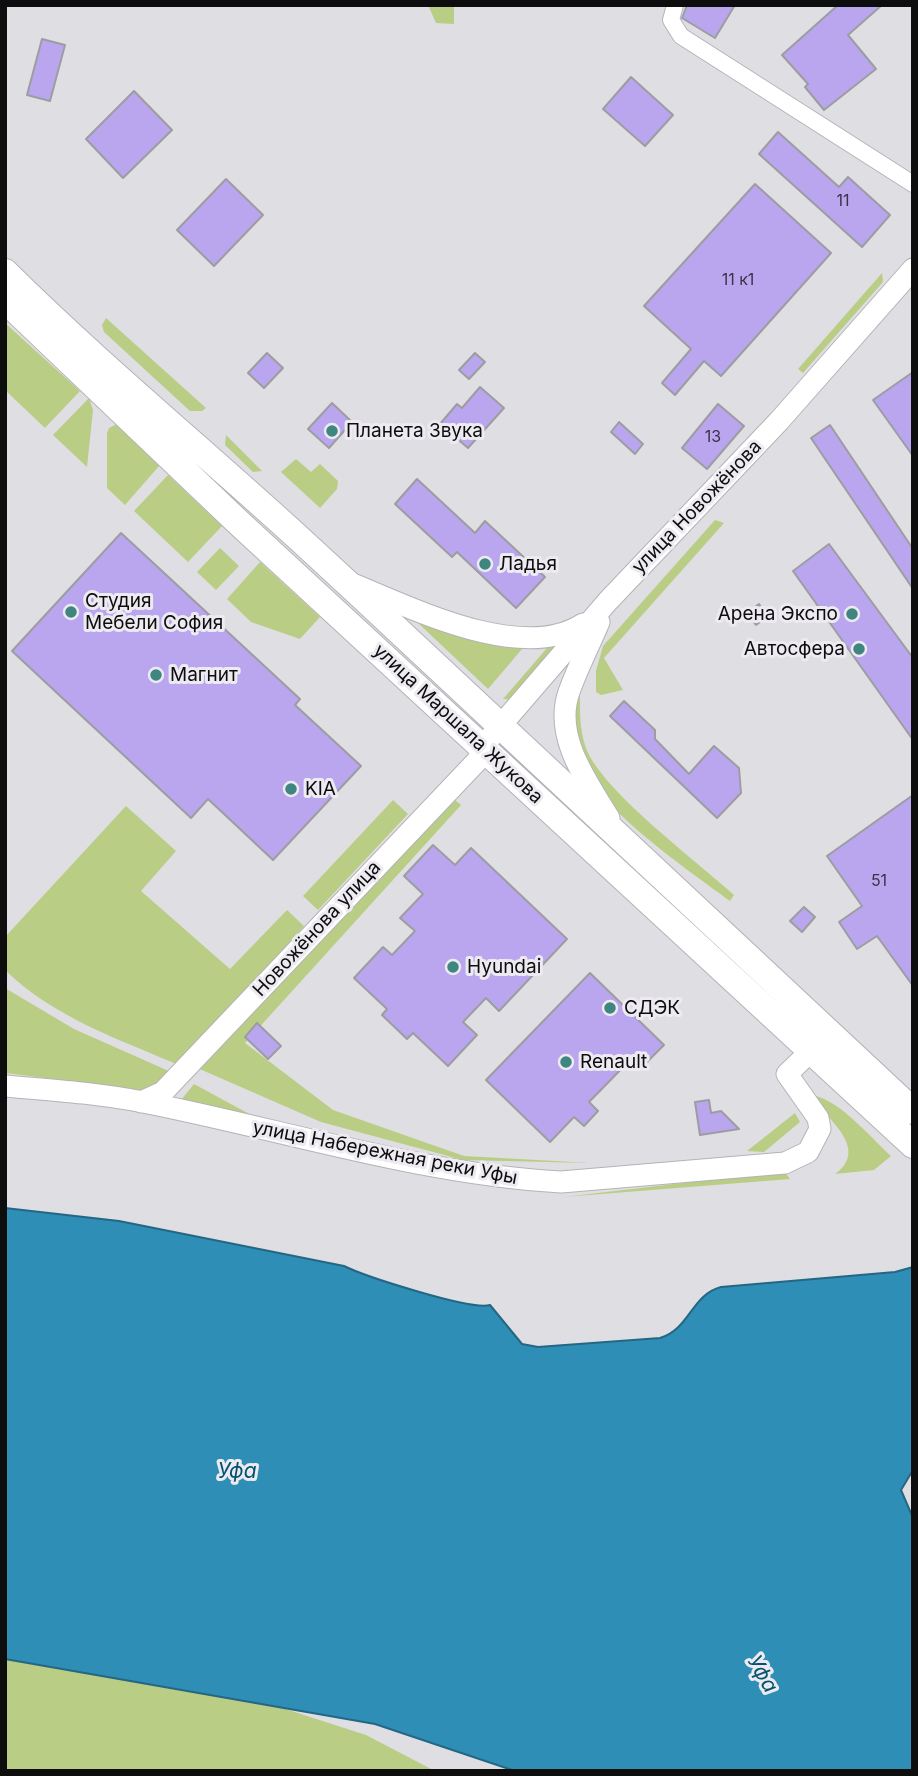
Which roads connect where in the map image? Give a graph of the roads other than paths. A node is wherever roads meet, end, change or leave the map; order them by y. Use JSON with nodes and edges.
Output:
{"nodes":[{"id":1,"x":675,"y":5,"type":"edge"},
{"id":2,"x":913,"y":184,"type":"edge"},
{"id":3,"x":913,"y":269,"type":"edge"},
{"id":4,"x":5,"y":272,"type":"edge"},
{"id":5,"x":5,"y":300,"type":"edge"},
{"id":6,"x":344,"y":580,"type":"junction"},
{"id":7,"x":608,"y":601,"type":"junction"},
{"id":8,"x":502,"y":725,"type":"junction"},
{"id":9,"x":483,"y":746,"type":"junction"},
{"id":10,"x":615,"y":829,"type":"junction"},
{"id":11,"x":811,"y":1051,"type":"junction"},
{"id":12,"x":5,"y":1086,"type":"edge"},
{"id":13,"x":141,"y":1102,"type":"junction"},
{"id":14,"x":913,"y":1111,"type":"edge"},
{"id":15,"x":911,"y":1143,"type":"edge"}],
"edges":[{"from":1,"to":2,"type":"street"},
{"from":3,"to":7,"type":"street","name":"улица Новожёнова"},
{"from":4,"to":6,"type":"main road","name":"улица Маршала Жукова"},
{"from":5,"to":9,"type":"main road","name":"улица Маршала Жукова"},
{"from":6,"to":7,"type":"street"},
{"from":6,"to":8,"type":"main road","name":"улица Маршала Жукова"},
{"from":7,"to":8,"type":"street","name":"улица Новожёнова"},
{"from":7,"to":10,"type":"street"},
{"from":8,"to":9,"type":"street","name":"улица Новожёнова"},
{"from":8,"to":10,"type":"main road","name":"улица Маршала Жукова"},
{"from":9,"to":11,"type":"main road","name":"улица Маршала Жукова"},
{"from":9,"to":13,"type":"street","name":"Новожёнова улица"},
{"from":10,"to":14,"type":"main road","name":"улица Маршала Жукова"},
{"from":11,"to":13,"type":"street","name":"улица Набережная реки Уфы"},
{"from":11,"to":15,"type":"main road","name":"улица Маршала Жукова"},
{"from":12,"to":13,"type":"street","name":"улица Набережная реки Уфы"}]}
